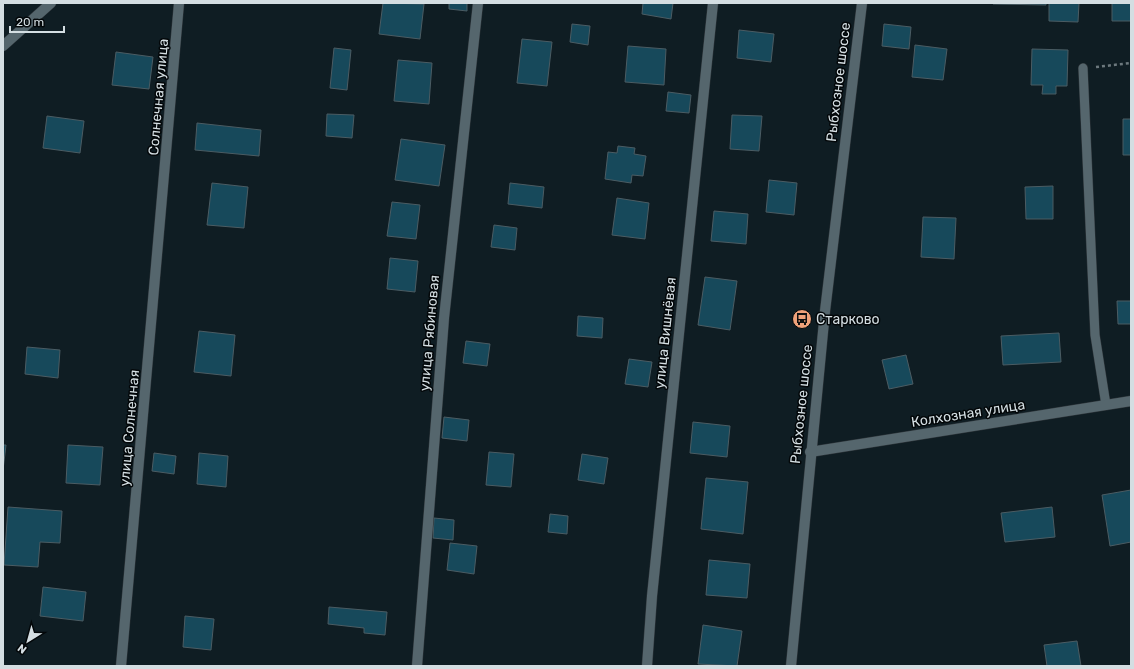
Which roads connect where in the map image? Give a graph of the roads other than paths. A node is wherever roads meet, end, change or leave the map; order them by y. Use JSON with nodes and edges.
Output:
{"nodes":[{"id":1,"x":51,"y":3,"type":"edge"},
{"id":2,"x":179,"y":3,"type":"edge"},
{"id":3,"x":478,"y":3,"type":"edge"},
{"id":4,"x":713,"y":3,"type":"edge"},
{"id":5,"x":862,"y":3,"type":"edge"},
{"id":6,"x":3,"y":46,"type":"edge"},
{"id":7,"x":1083,"y":68,"type":"road end"},
{"id":8,"x":164,"y":193,"type":"joint"},
{"id":9,"x":1131,"y":401,"type":"edge"},
{"id":10,"x":1106,"y":405,"type":"junction"},
{"id":11,"x":810,"y":452,"type":"junction"},
{"id":12,"x":121,"y":666,"type":"edge"},
{"id":13,"x":417,"y":666,"type":"edge"},
{"id":14,"x":647,"y":666,"type":"edge"},
{"id":15,"x":791,"y":666,"type":"edge"}],
"edges":[{"from":1,"to":6,"type":"street"},
{"from":2,"to":8,"type":"street","name":"Солнечная улица"},
{"from":3,"to":13,"type":"street","name":"улица Рябиновая"},
{"from":4,"to":14,"type":"street","name":"улица Вишнёвая"},
{"from":5,"to":11,"type":"street","name":"Рыбхозное шоссе"},
{"from":7,"to":10,"type":"lane"},
{"from":8,"to":12,"type":"street","name":"улица Солнечная"},
{"from":9,"to":10,"type":"street","name":"Колхозная улица"},
{"from":10,"to":11,"type":"street","name":"Колхозная улица"},
{"from":11,"to":15,"type":"street","name":"Рыбхозное шоссе"}]}
